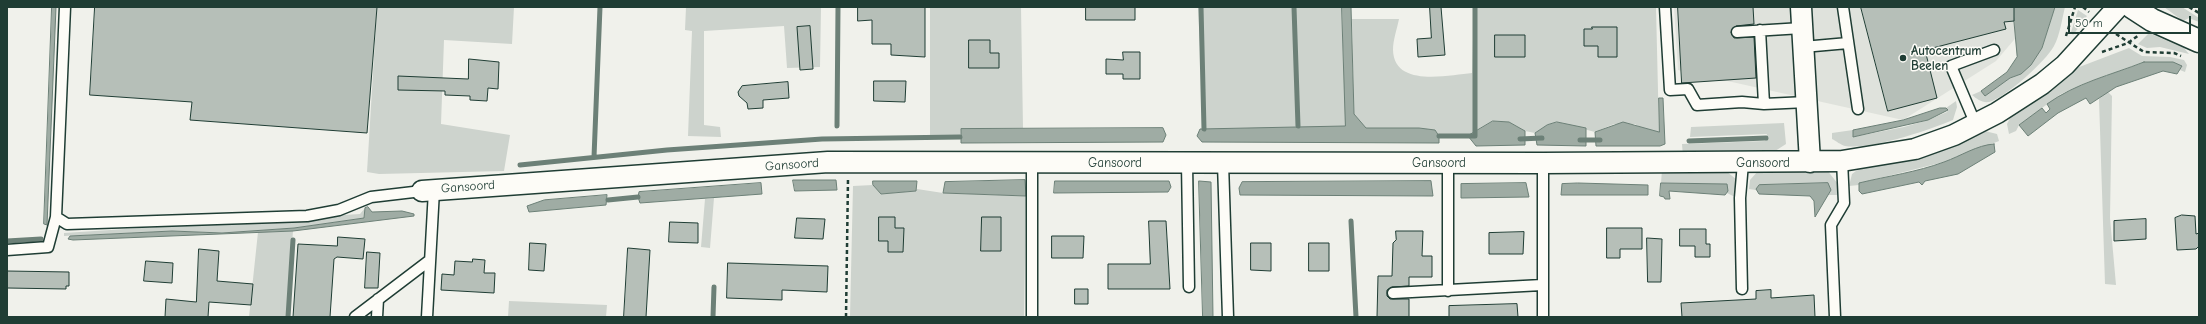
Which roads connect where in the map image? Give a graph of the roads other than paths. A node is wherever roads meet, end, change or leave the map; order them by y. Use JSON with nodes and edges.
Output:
{"nodes":[{"id":1,"x":65,"y":7,"type":"edge"},
{"id":2,"x":1665,"y":7,"type":"edge"},
{"id":3,"x":1801,"y":7,"type":"edge"},
{"id":4,"x":1843,"y":7,"type":"edge"},
{"id":5,"x":2118,"y":7,"type":"edge"},
{"id":6,"x":2132,"y":7,"type":"edge"},
{"id":7,"x":1760,"y":30,"type":"junction"},
{"id":8,"x":1737,"y":32,"type":"dead end"},
{"id":9,"x":1803,"y":38,"type":"junction"},
{"id":10,"x":1848,"y":44,"type":"junction"},
{"id":11,"x":1994,"y":50,"type":"dead end"},
{"id":12,"x":2194,"y":50,"type":"edge"},
{"id":13,"x":1807,"y":102,"type":"junction"},
{"id":14,"x":1764,"y":104,"type":"junction"},
{"id":15,"x":1858,"y":108,"type":"dead end"},
{"id":16,"x":1976,"y":125,"type":"junction"},
{"id":17,"x":1842,"y":161,"type":"junction"},
{"id":18,"x":1810,"y":162,"type":"junction"},
{"id":19,"x":1032,"y":163,"type":"junction"},
{"id":20,"x":1187,"y":163,"type":"junction"},
{"id":21,"x":1223,"y":163,"type":"junction"},
{"id":22,"x":1448,"y":163,"type":"junction"},
{"id":23,"x":1543,"y":163,"type":"junction"},
{"id":24,"x":1743,"y":163,"type":"junction"},
{"id":25,"x":428,"y":190,"type":"junction"},
{"id":26,"x":56,"y":217,"type":"junction"},
{"id":27,"x":7,"y":250,"type":"edge"},
{"id":28,"x":430,"y":260,"type":"junction"},
{"id":29,"x":1542,"y":285,"type":"junction"},
{"id":30,"x":1189,"y":287,"type":"dead end"},
{"id":31,"x":1742,"y":289,"type":"dead end"},
{"id":32,"x":1448,"y":291,"type":"junction"},
{"id":33,"x":1393,"y":293,"type":"dead end"},
{"id":34,"x":378,"y":299,"type":"junction"},
{"id":35,"x":355,"y":317,"type":"edge"},
{"id":36,"x":377,"y":317,"type":"edge"},
{"id":37,"x":427,"y":317,"type":"edge"},
{"id":38,"x":1032,"y":317,"type":"edge"},
{"id":39,"x":1228,"y":317,"type":"edge"},
{"id":40,"x":1543,"y":317,"type":"edge"},
{"id":41,"x":1835,"y":317,"type":"edge"}],
"edges":[{"from":1,"to":26,"type":"lane"},
{"from":2,"to":14,"type":"lane"},
{"from":3,"to":9,"type":"street","name":"Gansoord"},
{"from":4,"to":10,"type":"lane"},
{"from":5,"to":16,"type":"street","name":"Gansoord"},
{"from":6,"to":12,"type":"main road"},
{"from":7,"to":8,"type":"lane"},
{"from":7,"to":9,"type":"lane"},
{"from":7,"to":14,"type":"lane"},
{"from":9,"to":10,"type":"lane"},
{"from":9,"to":13,"type":"street","name":"Gansoord"},
{"from":10,"to":15,"type":"lane"},
{"from":11,"to":16,"type":"lane"},
{"from":13,"to":14,"type":"lane"},
{"from":13,"to":18,"type":"street","name":"Gansoord"},
{"from":16,"to":17,"type":"street","name":"Gansoord"},
{"from":17,"to":18,"type":"street","name":"Gansoord"},
{"from":17,"to":41,"type":"lane"},
{"from":18,"to":24,"type":"street","name":"Gansoord"},
{"from":19,"to":20,"type":"street","name":"Gansoord"},
{"from":19,"to":25,"type":"street","name":"Gansoord"},
{"from":19,"to":38,"type":"lane"},
{"from":20,"to":21,"type":"street","name":"Gansoord"},
{"from":20,"to":30,"type":"lane"},
{"from":21,"to":22,"type":"street","name":"Gansoord"},
{"from":21,"to":39,"type":"lane"},
{"from":22,"to":23,"type":"street","name":"Gansoord"},
{"from":22,"to":32,"type":"lane"},
{"from":23,"to":24,"type":"street","name":"Gansoord"},
{"from":23,"to":29,"type":"lane"},
{"from":24,"to":31,"type":"lane"},
{"from":25,"to":26,"type":"lane"},
{"from":25,"to":28,"type":"lane"},
{"from":26,"to":27,"type":"lane"},
{"from":28,"to":34,"type":"lane"},
{"from":28,"to":37,"type":"lane"},
{"from":29,"to":32,"type":"lane"},
{"from":29,"to":40,"type":"lane"},
{"from":32,"to":33,"type":"lane"},
{"from":34,"to":35,"type":"lane"},
{"from":34,"to":36,"type":"lane"}]}
